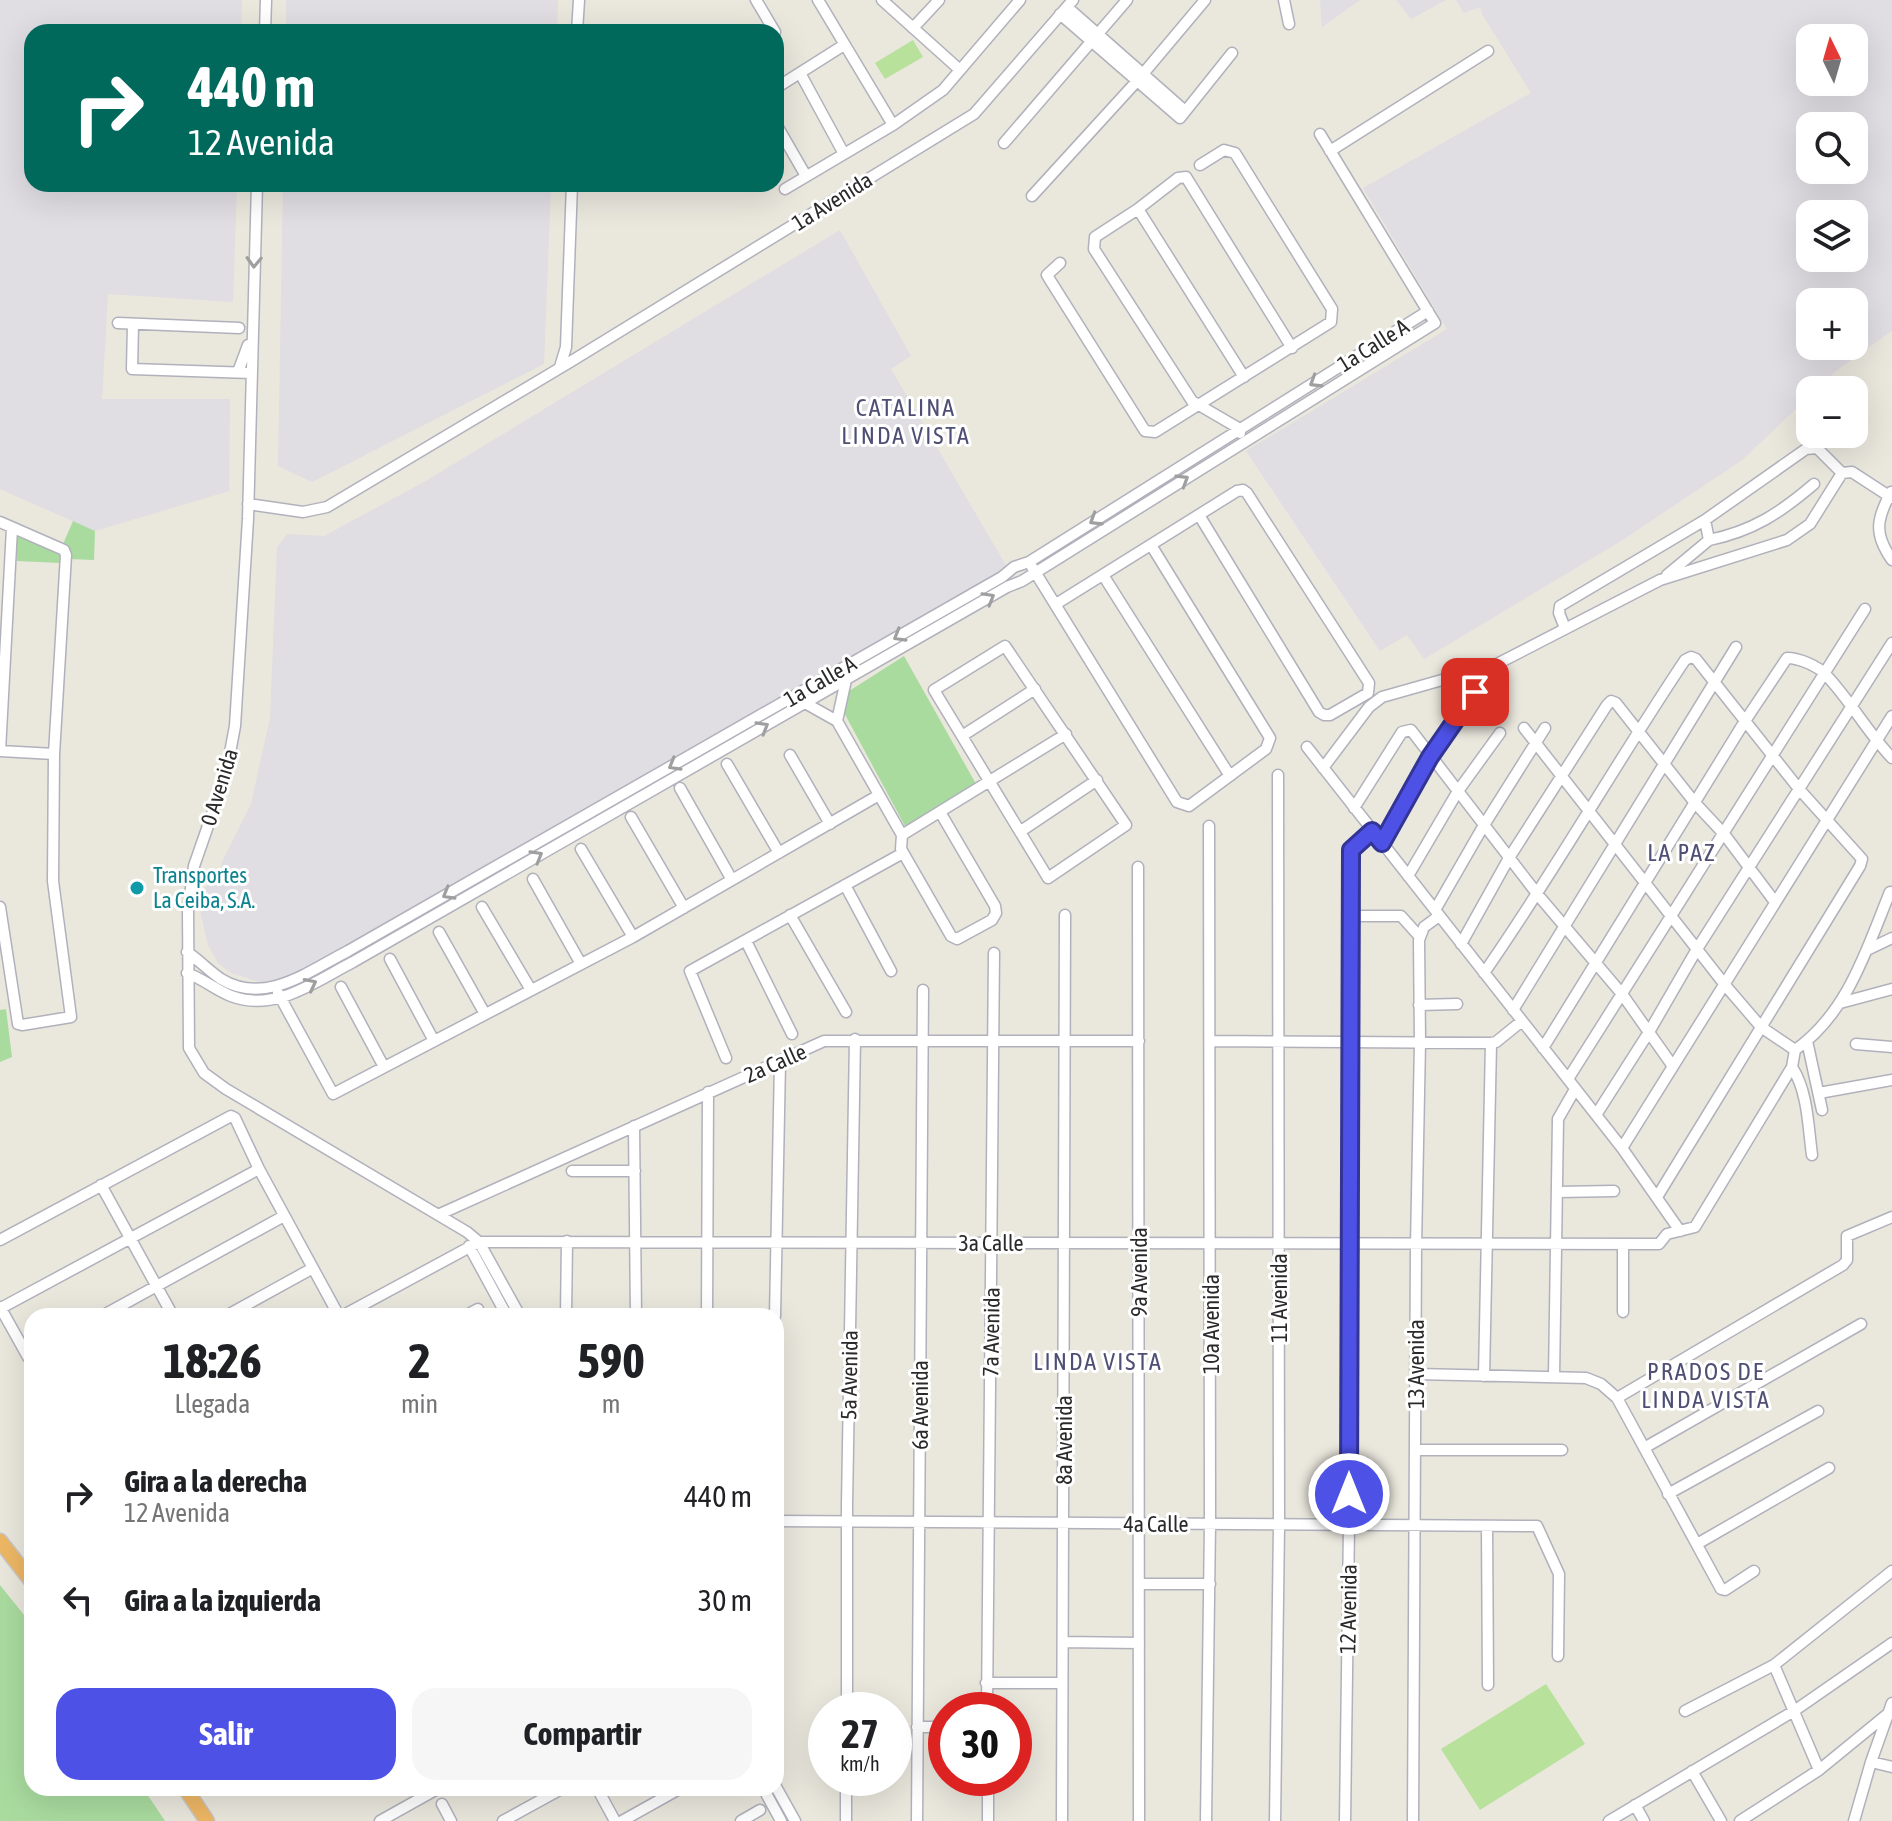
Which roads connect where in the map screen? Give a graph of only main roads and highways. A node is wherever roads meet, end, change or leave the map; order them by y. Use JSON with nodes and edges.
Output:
{"nodes":[{"id":1,"x":0,"y":1527,"type":"edge"},
{"id":2,"x":0,"y":1541,"type":"edge"},
{"id":3,"x":24,"y":1558,"type":"edge"},
{"id":4,"x":24,"y":1572,"type":"edge"},
{"id":5,"x":190,"y":1796,"type":"edge"},
{"id":6,"x":201,"y":1796,"type":"edge"},
{"id":7,"x":207,"y":1821,"type":"edge"},
{"id":8,"x":218,"y":1821,"type":"edge"}],
"edges":[{"from":1,"to":3,"type":"highway"},
{"from":2,"to":4,"type":"highway"},
{"from":5,"to":7,"type":"highway"},
{"from":6,"to":8,"type":"highway"}]}
